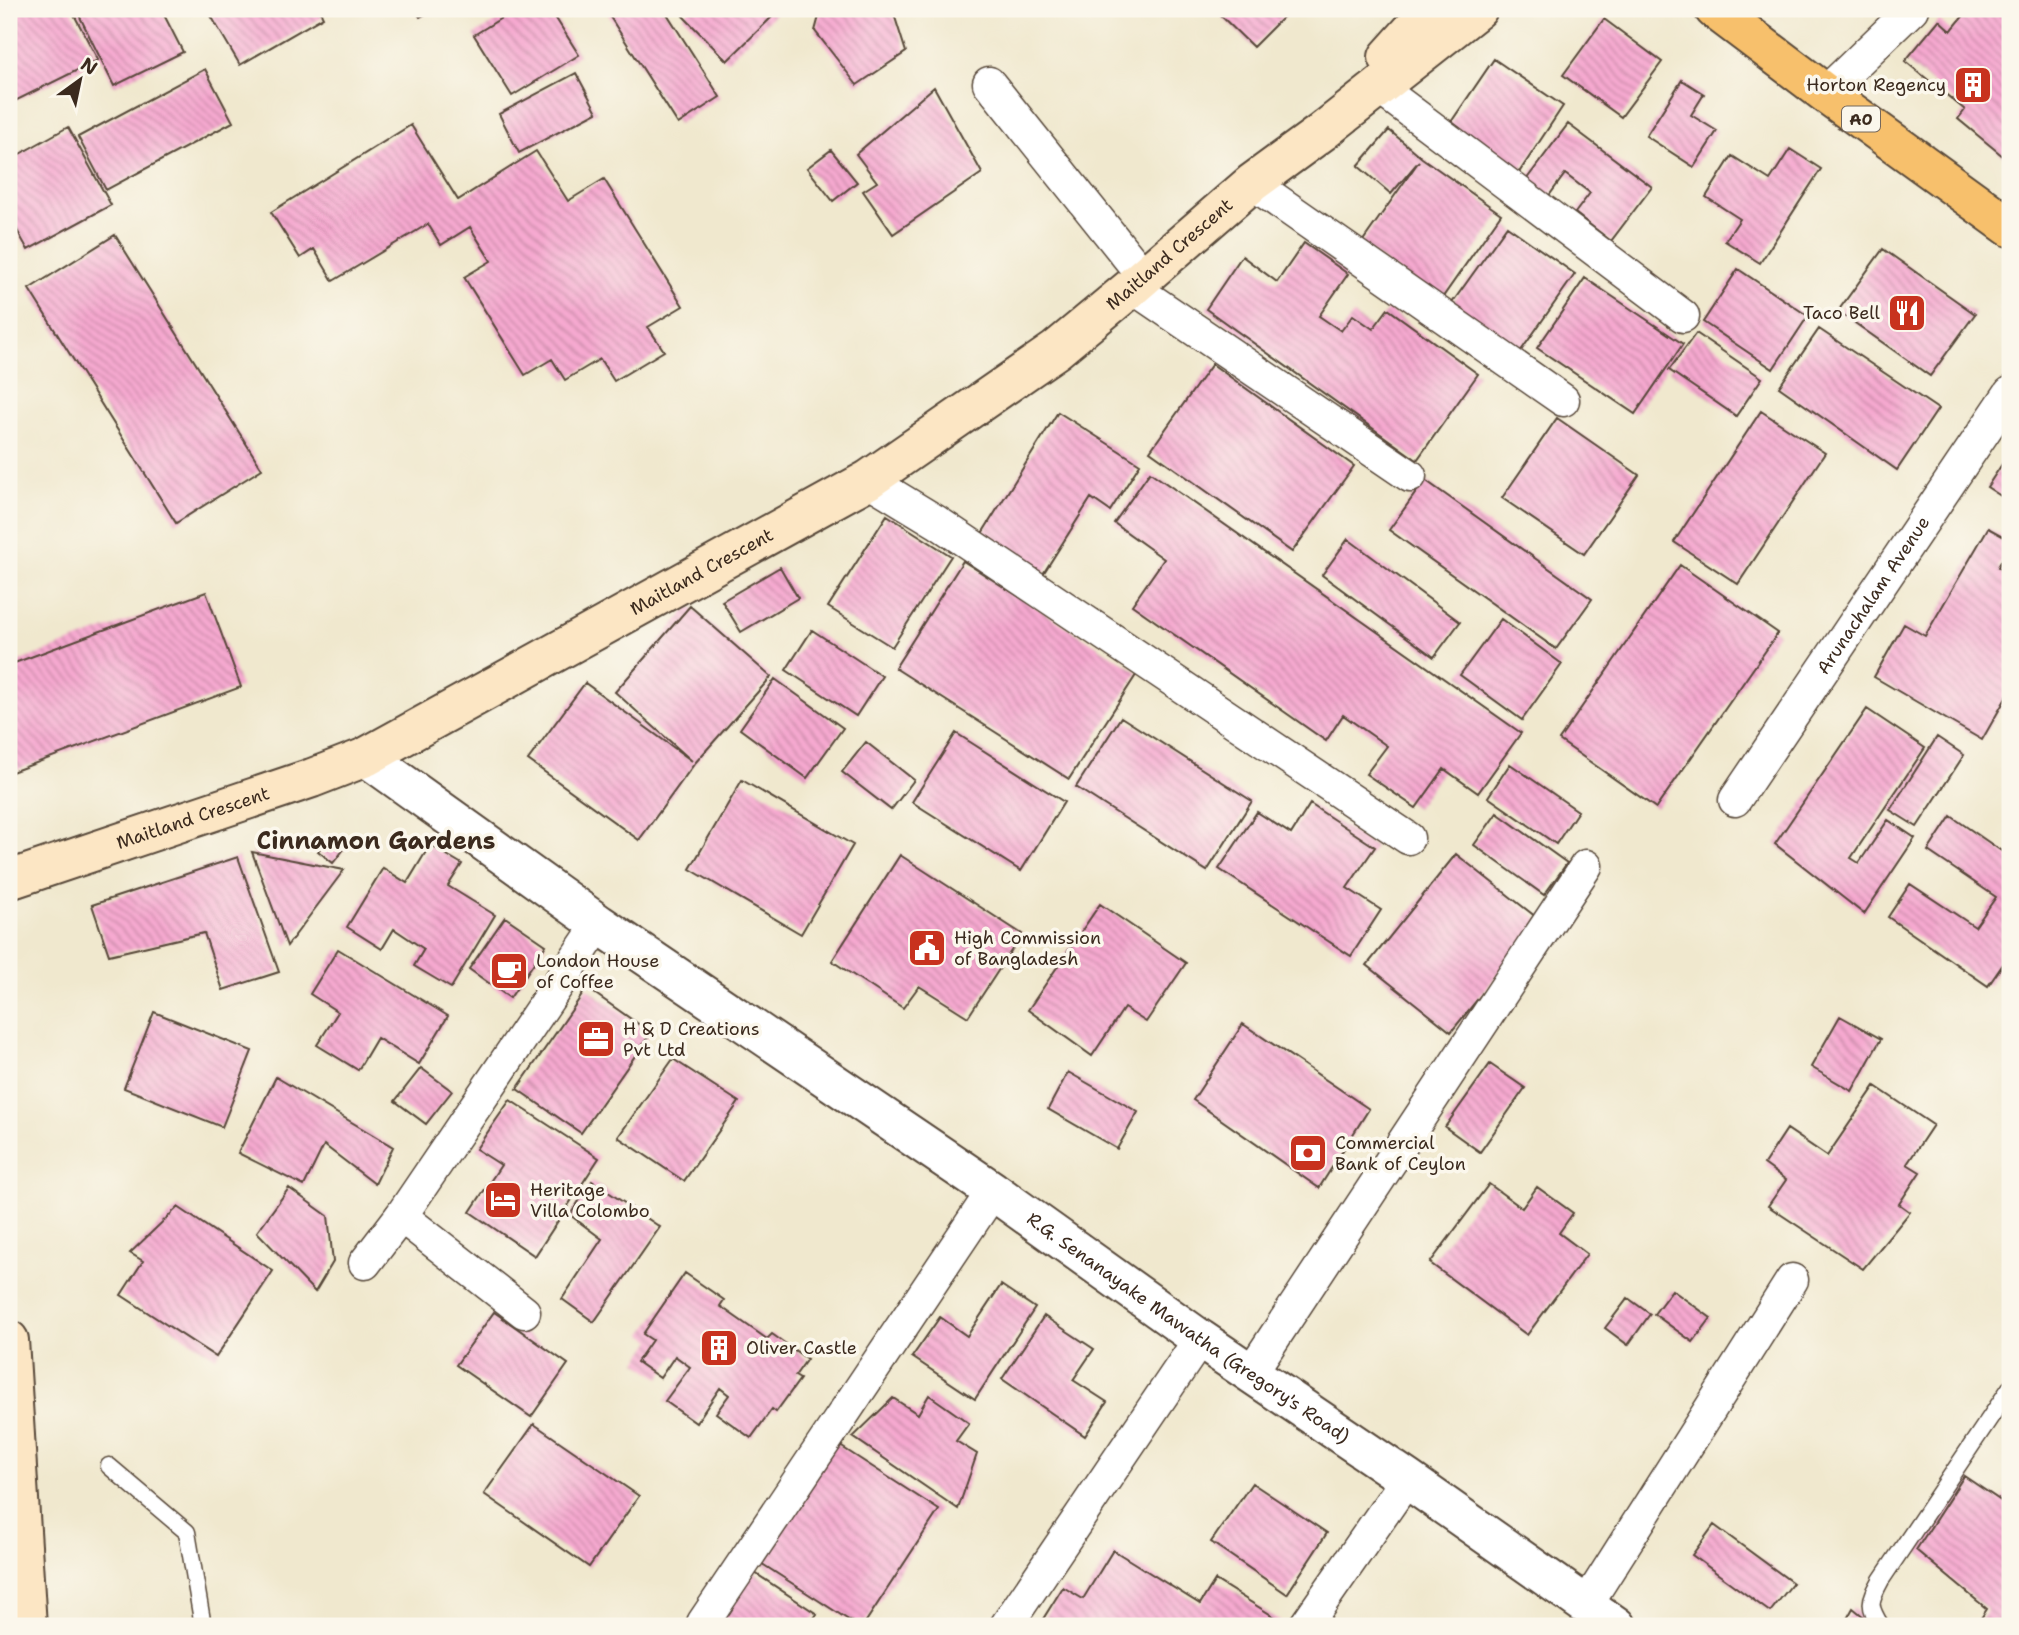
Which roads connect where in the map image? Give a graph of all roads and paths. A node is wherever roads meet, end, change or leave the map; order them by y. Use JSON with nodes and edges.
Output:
{"nodes":[{"id":1,"x":1431,"y":9,"type":"edge"},
{"id":2,"x":1478,"y":9,"type":"edge"},
{"id":3,"x":1714,"y":9,"type":"edge"},
{"id":4,"x":1912,"y":9,"type":"edge"},
{"id":5,"x":989,"y":83,"type":"dead end"},
{"id":6,"x":1378,"y":87,"type":"junction"},
{"id":7,"x":1825,"y":93,"type":"junction"},
{"id":8,"x":1322,"y":132,"type":"junction"},
{"id":9,"x":1252,"y":183,"type":"junction"},
{"id":10,"x":2010,"y":227,"type":"edge"},
{"id":11,"x":1138,"y":282,"type":"junction"},
{"id":12,"x":1683,"y":316,"type":"dead end"},
{"id":13,"x":2010,"y":393,"type":"edge"},
{"id":14,"x":1563,"y":400,"type":"dead end"},
{"id":15,"x":1410,"y":476,"type":"dead end"},
{"id":16,"x":868,"y":480,"type":"junction"},
{"id":17,"x":366,"y":757,"type":"junction"},
{"id":18,"x":1735,"y":800,"type":"dead end"},
{"id":19,"x":1408,"y":838,"type":"dead end"},
{"id":20,"x":1586,"y":866,"type":"dead end"},
{"id":21,"x":9,"y":880,"type":"edge"},
{"id":22,"x":598,"y":924,"type":"junction"},
{"id":23,"x":993,"y":1191,"type":"junction"},
{"id":24,"x":401,"y":1216,"type":"junction"},
{"id":25,"x":365,"y":1263,"type":"dead end"},
{"id":26,"x":1792,"y":1280,"type":"dead end"},
{"id":27,"x":524,"y":1312,"type":"dead end"},
{"id":28,"x":1200,"y":1339,"type":"junction"},
{"id":29,"x":9,"y":1340,"type":"edge"},
{"id":30,"x":1250,"y":1374,"type":"junction"},
{"id":31,"x":2010,"y":1388,"type":"edge"},
{"id":32,"x":109,"y":1466,"type":"dead end"},
{"id":33,"x":1407,"y":1479,"type":"junction"},
{"id":34,"x":1601,"y":1616,"type":"edge"},
{"id":35,"x":703,"y":1623,"type":"dead end"},
{"id":36,"x":27,"y":1626,"type":"edge"},
{"id":37,"x":203,"y":1626,"type":"edge"},
{"id":38,"x":1006,"y":1626,"type":"edge"},
{"id":39,"x":1304,"y":1626,"type":"edge"},
{"id":40,"x":1881,"y":1626,"type":"edge"}],
"edges":[{"from":1,"to":8,"type":"main road","name":"Maitland Crescent"},
{"from":2,"to":6,"type":"main road","name":"Maitland Crescent"},
{"from":3,"to":7,"type":"highway","number":"A0"},
{"from":4,"to":7,"type":"street"},
{"from":5,"to":11,"type":"street"},
{"from":6,"to":8,"type":"main road","name":"Maitland Crescent"},
{"from":6,"to":12,"type":"street"},
{"from":7,"to":10,"type":"highway","number":"A0"},
{"from":8,"to":9,"type":"main road","name":"Maitland Crescent"},
{"from":9,"to":11,"type":"main road","name":"Maitland Crescent"},
{"from":9,"to":14,"type":"street"},
{"from":11,"to":15,"type":"street"},
{"from":11,"to":16,"type":"main road","name":"Maitland Crescent"},
{"from":13,"to":18,"type":"street","name":"Arunachalam Avenue"},
{"from":16,"to":17,"type":"main road","name":"Maitland Crescent"},
{"from":16,"to":19,"type":"street"},
{"from":17,"to":21,"type":"main road","name":"Maitland Crescent"},
{"from":17,"to":22,"type":"street","name":"R.G. Senanayake Mawatha (Gregory's Road)"},
{"from":20,"to":30,"type":"street"},
{"from":22,"to":23,"type":"street","name":"R.G. Senanayake Mawatha (Gregory's Road)"},
{"from":22,"to":24,"type":"street"},
{"from":23,"to":28,"type":"street","name":"R.G. Senanayake Mawatha (Gregory's Road)"},
{"from":23,"to":35,"type":"street"},
{"from":24,"to":25,"type":"street"},
{"from":24,"to":27,"type":"street"},
{"from":26,"to":34,"type":"street"},
{"from":28,"to":30,"type":"street","name":"R.G. Senanayake Mawatha (Gregory's Road)"},
{"from":28,"to":38,"type":"street"},
{"from":29,"to":36,"type":"main road"},
{"from":30,"to":33,"type":"street","name":"R.G. Senanayake Mawatha (Gregory's Road)"},
{"from":31,"to":40,"type":"lane"},
{"from":32,"to":37,"type":"lane"},
{"from":33,"to":34,"type":"street","name":"R.G. Senanayake Mawatha (Gregory's Road)"},
{"from":33,"to":39,"type":"street"}]}
